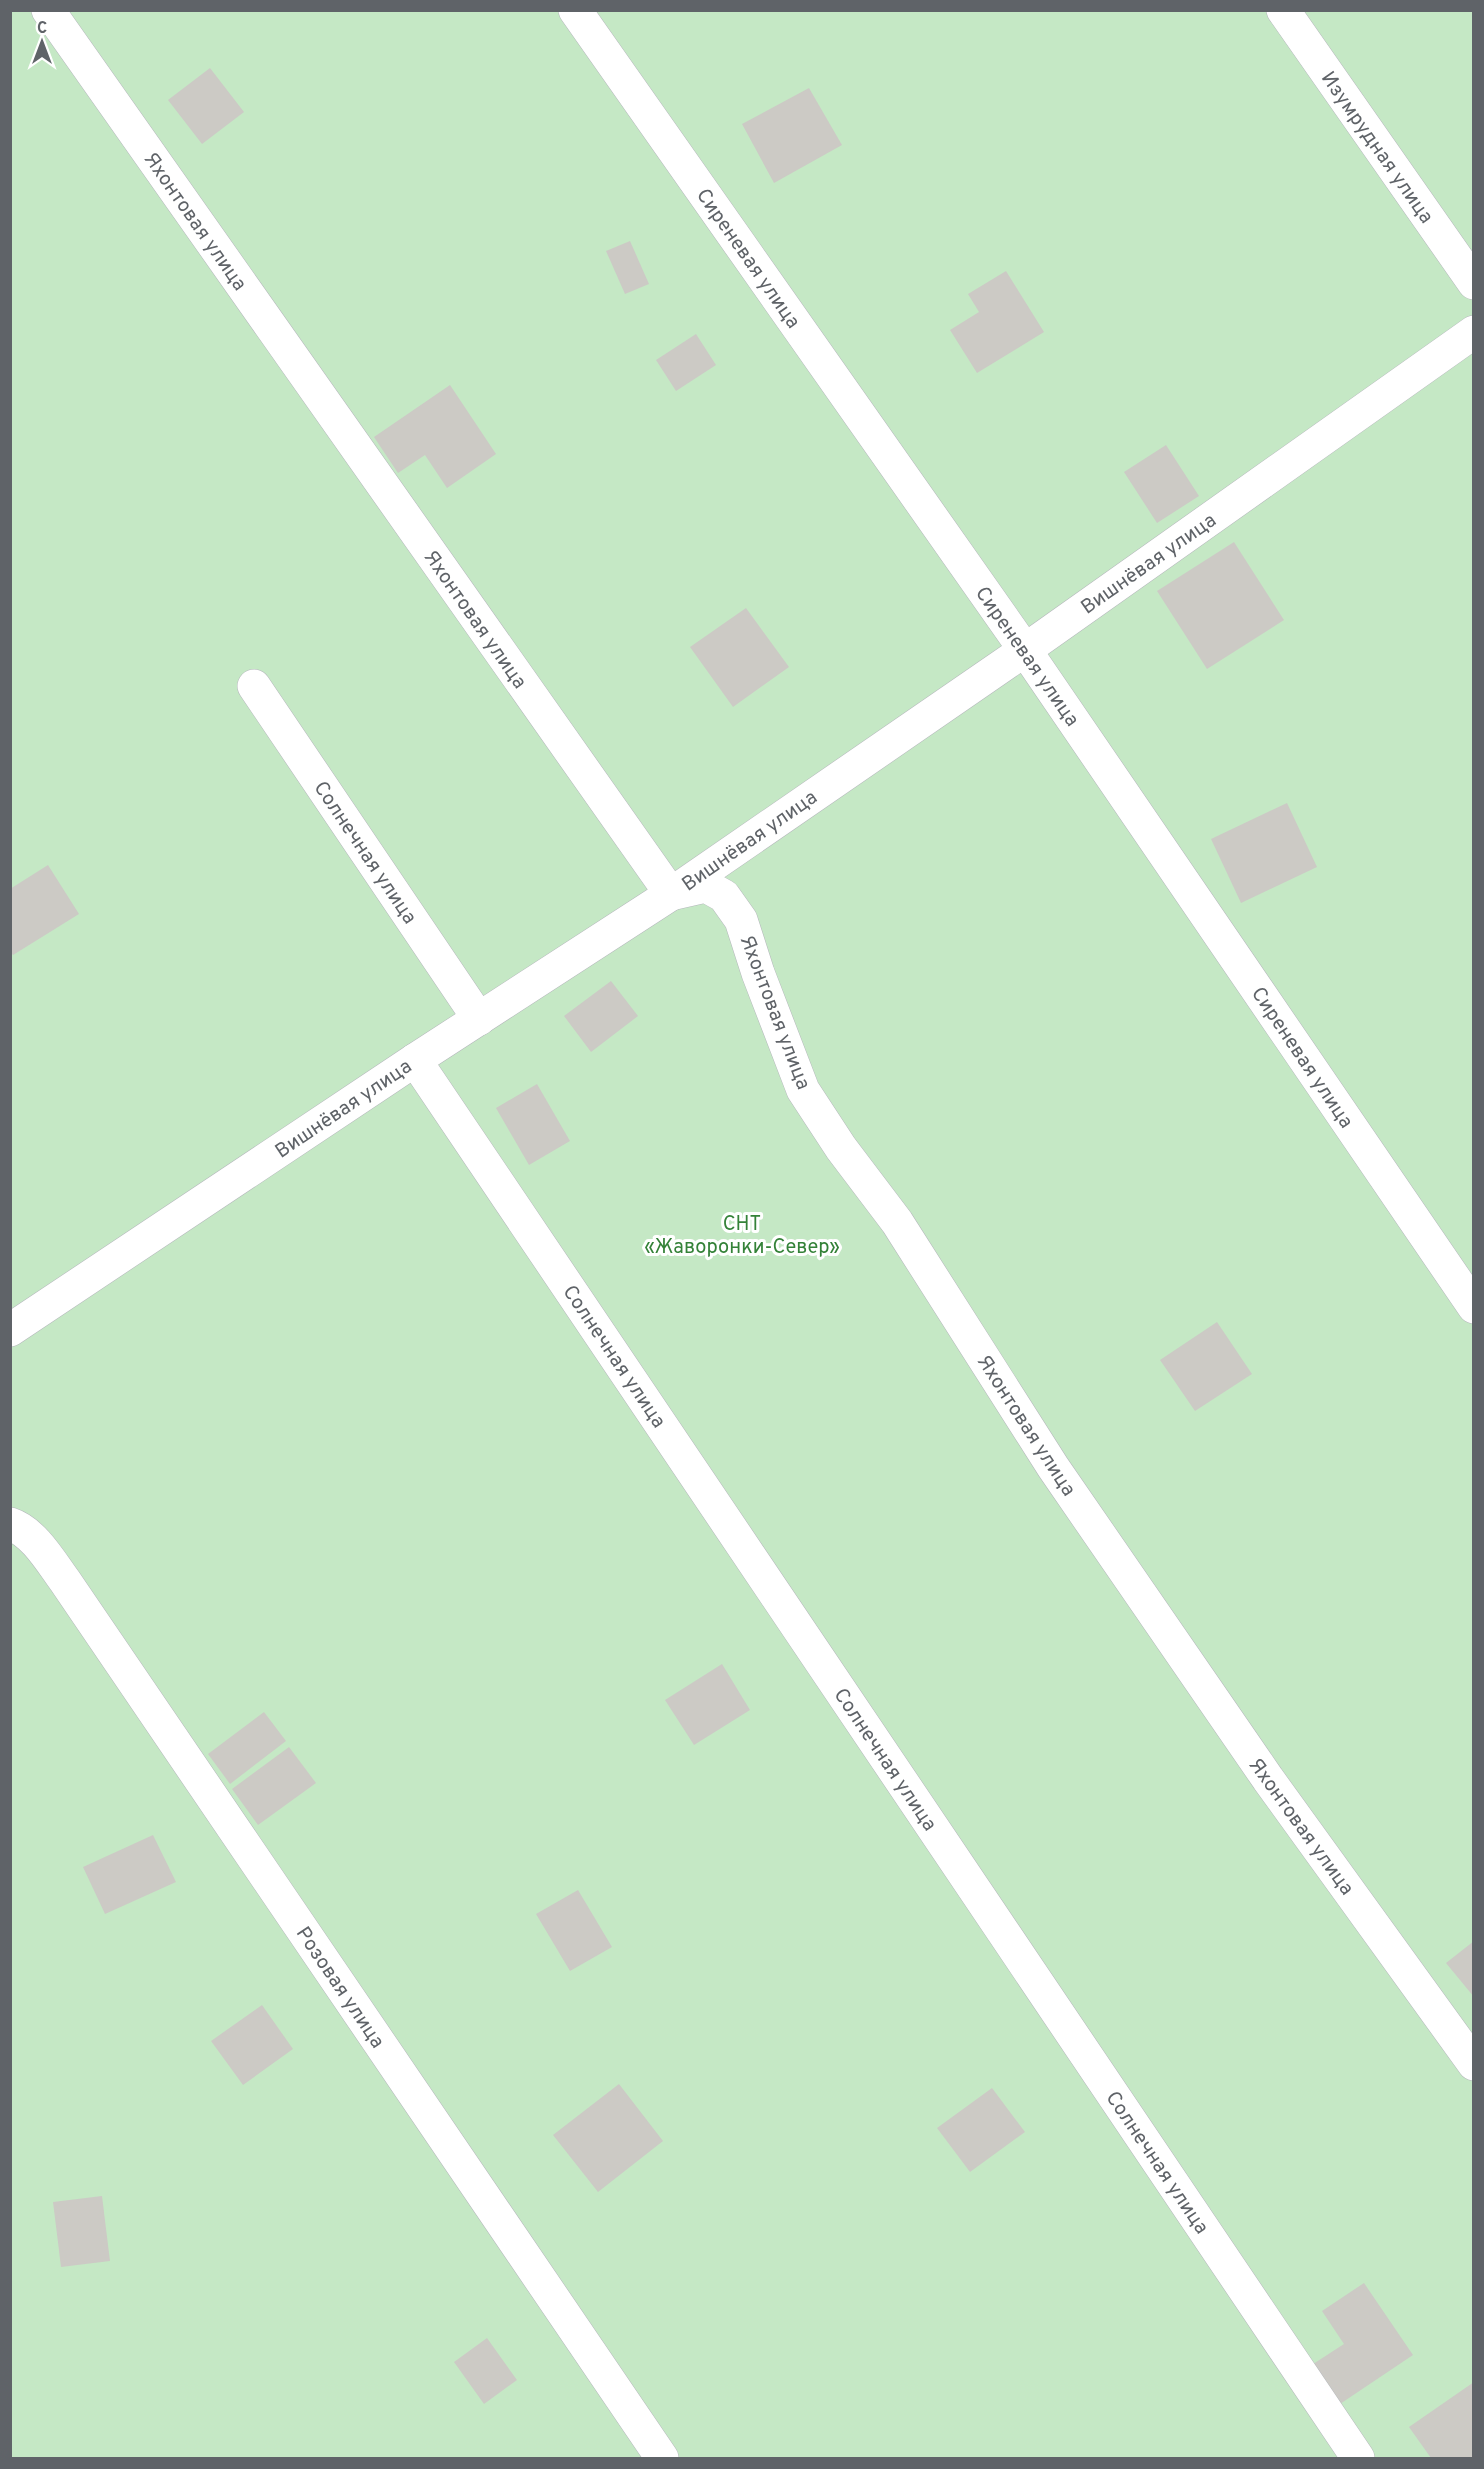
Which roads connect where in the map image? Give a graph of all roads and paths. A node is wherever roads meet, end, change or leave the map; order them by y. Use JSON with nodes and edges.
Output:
{"nodes":[{"id":1,"x":48,"y":10,"type":"edge"},
{"id":2,"x":575,"y":10,"type":"edge"},
{"id":3,"x":1283,"y":10,"type":"edge"},
{"id":4,"x":1473,"y":283,"type":"edge"},
{"id":5,"x":1473,"y":332,"type":"edge"},
{"id":6,"x":1025,"y":650,"type":"junction"},
{"id":7,"x":254,"y":686,"type":"dead end"},
{"id":8,"x":670,"y":894,"type":"junction"},
{"id":9,"x":479,"y":1019,"type":"junction"},
{"id":10,"x":415,"y":1060,"type":"junction"},
{"id":11,"x":1473,"y":1306,"type":"edge"},
{"id":12,"x":10,"y":1330,"type":"edge"},
{"id":13,"x":10,"y":1524,"type":"edge"},
{"id":14,"x":1473,"y":2064,"type":"edge"},
{"id":15,"x":662,"y":2458,"type":"edge"},
{"id":16,"x":1358,"y":2458,"type":"edge"}],
"edges":[{"from":1,"to":8,"type":"street","name":"Яхонтовая улица"},
{"from":2,"to":6,"type":"street","name":"Сиреневая улица"},
{"from":3,"to":4,"type":"street","name":"Изумрудная улица"},
{"from":5,"to":6,"type":"street","name":"Вишнёвая улица"},
{"from":6,"to":8,"type":"street","name":"Вишнёвая улица"},
{"from":6,"to":11,"type":"street","name":"Сиреневая улица"},
{"from":7,"to":9,"type":"street","name":"Солнечная улица"},
{"from":8,"to":9,"type":"street","name":"Вишнёвая улица"},
{"from":8,"to":14,"type":"street","name":"Яхонтовая улица"},
{"from":9,"to":10,"type":"street","name":"Вишнёвая улица"},
{"from":10,"to":12,"type":"street","name":"Вишнёвая улица"},
{"from":10,"to":16,"type":"street","name":"Солнечная улица"},
{"from":13,"to":15,"type":"street","name":"Розовая улица"}]}
